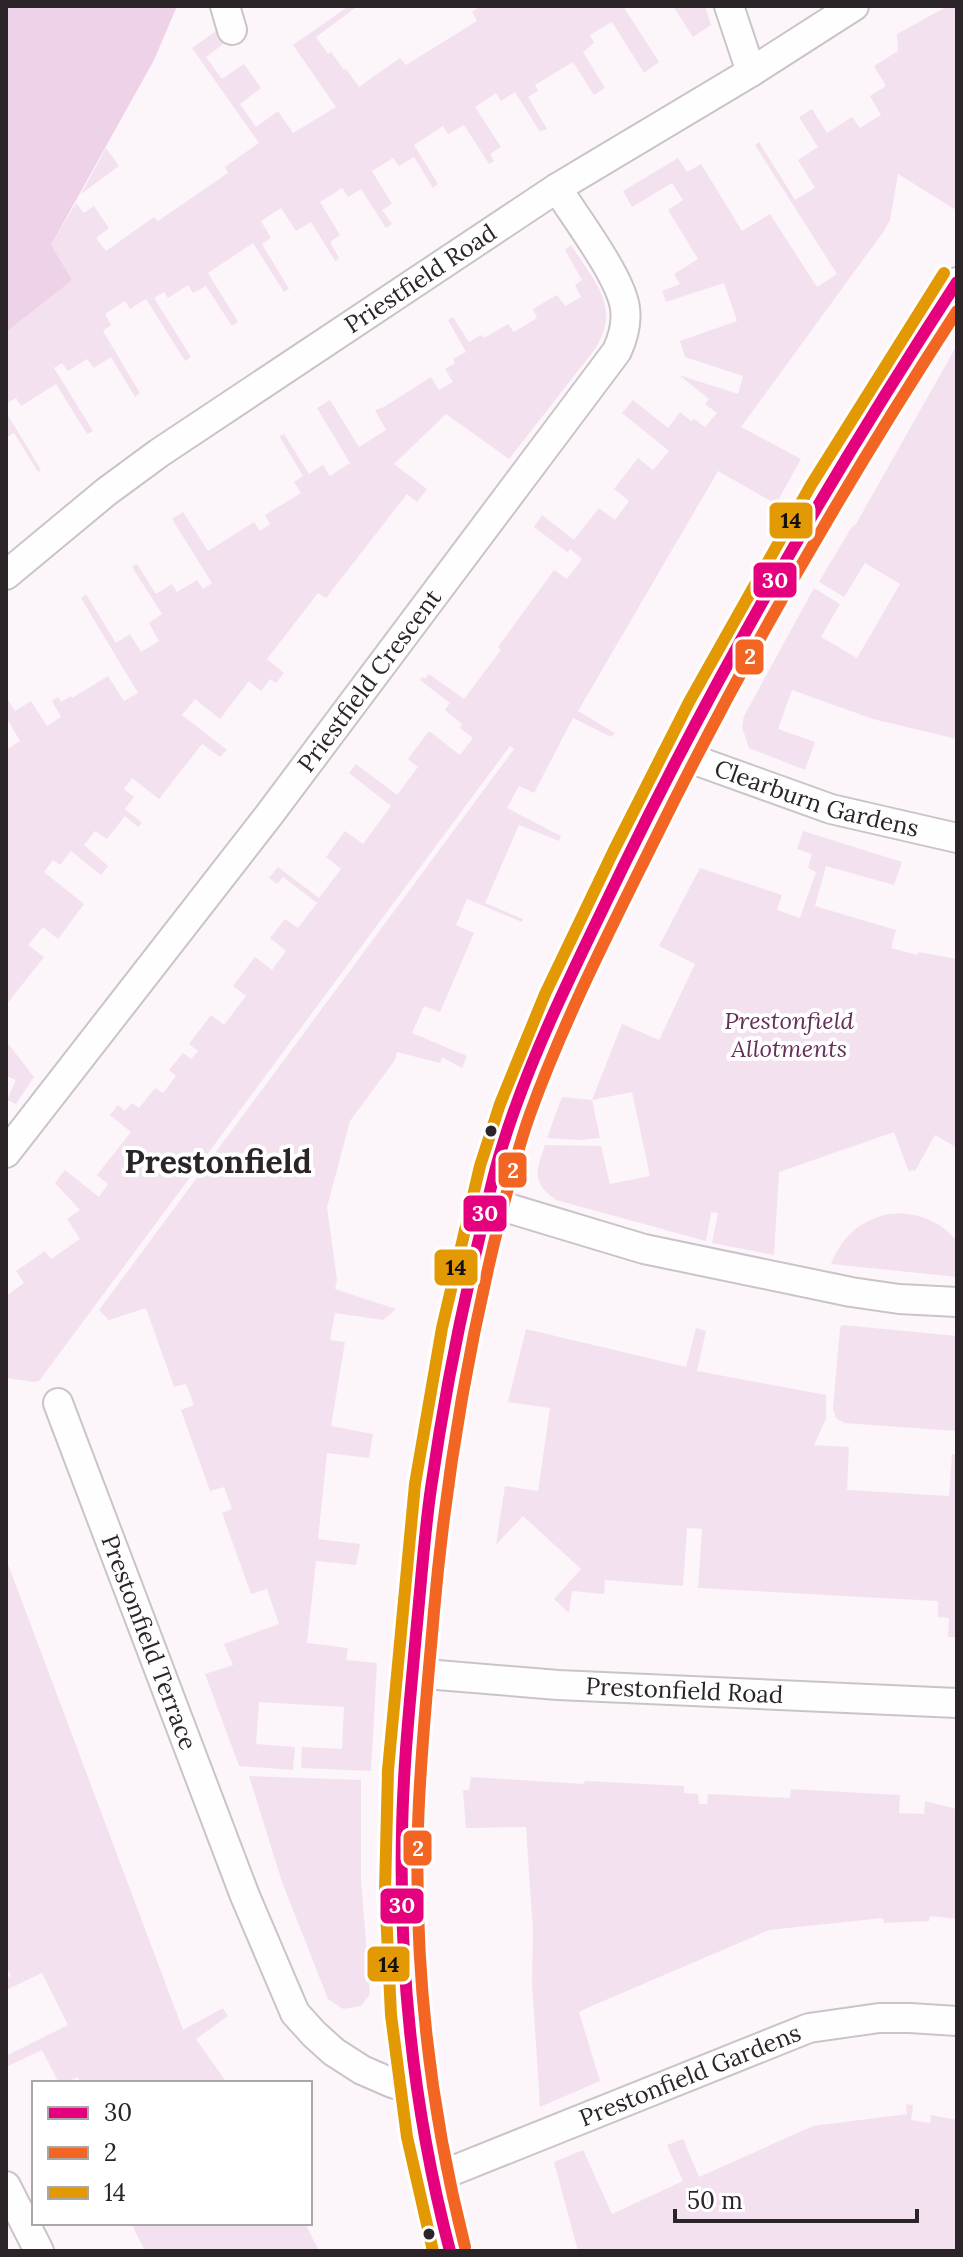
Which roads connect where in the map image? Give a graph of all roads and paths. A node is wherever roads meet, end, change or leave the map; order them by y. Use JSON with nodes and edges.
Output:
{"nodes":[{"id":1,"x":729,"y":6,"type":"edge"},
{"id":2,"x":854,"y":6,"type":"edge"},
{"id":3,"x":751,"y":72,"type":"junction"},
{"id":4,"x":557,"y":188,"type":"junction"},
{"id":5,"x":957,"y":282,"type":"edge"},
{"id":6,"x":6,"y":575,"type":"edge"},
{"id":7,"x":678,"y":754,"type":"junction"},
{"id":8,"x":957,"y":838,"type":"edge"},
{"id":9,"x":6,"y":1153,"type":"edge"},
{"id":10,"x":488,"y":1202,"type":"junction"},
{"id":11,"x":957,"y":1302,"type":"edge"},
{"id":12,"x":58,"y":1403,"type":"dead end"},
{"id":13,"x":413,"y":1673,"type":"junction"},
{"id":14,"x":957,"y":1703,"type":"edge"},
{"id":15,"x":957,"y":2021,"type":"edge"},
{"id":16,"x":417,"y":2091,"type":"junction"},
{"id":17,"x":432,"y":2179,"type":"junction"},
{"id":18,"x":6,"y":2186,"type":"edge"},
{"id":19,"x":39,"y":2251,"type":"edge"},
{"id":20,"x":450,"y":2251,"type":"edge"}],
"edges":[{"from":1,"to":3,"type":"street"},
{"from":2,"to":3,"type":"street","name":"Priestfield Road"},
{"from":3,"to":4,"type":"street","name":"Priestfield Road"},
{"from":4,"to":6,"type":"street","name":"Priestfield Road"},
{"from":4,"to":9,"type":"street","name":"Priestfield Crescent"},
{"from":5,"to":7,"type":"street"},
{"from":7,"to":8,"type":"street","name":"Clearburn Gardens"},
{"from":7,"to":10,"type":"street"},
{"from":10,"to":11,"type":"street"},
{"from":10,"to":13,"type":"street"},
{"from":12,"to":16,"type":"street","name":"Prestonfield Terrace"},
{"from":13,"to":14,"type":"street","name":"Prestonfield Road"},
{"from":13,"to":16,"type":"street"},
{"from":15,"to":17,"type":"street","name":"Prestonfield Gardens"},
{"from":16,"to":17,"type":"street"},
{"from":17,"to":20,"type":"street"},
{"from":18,"to":19,"type":"street"}]}
